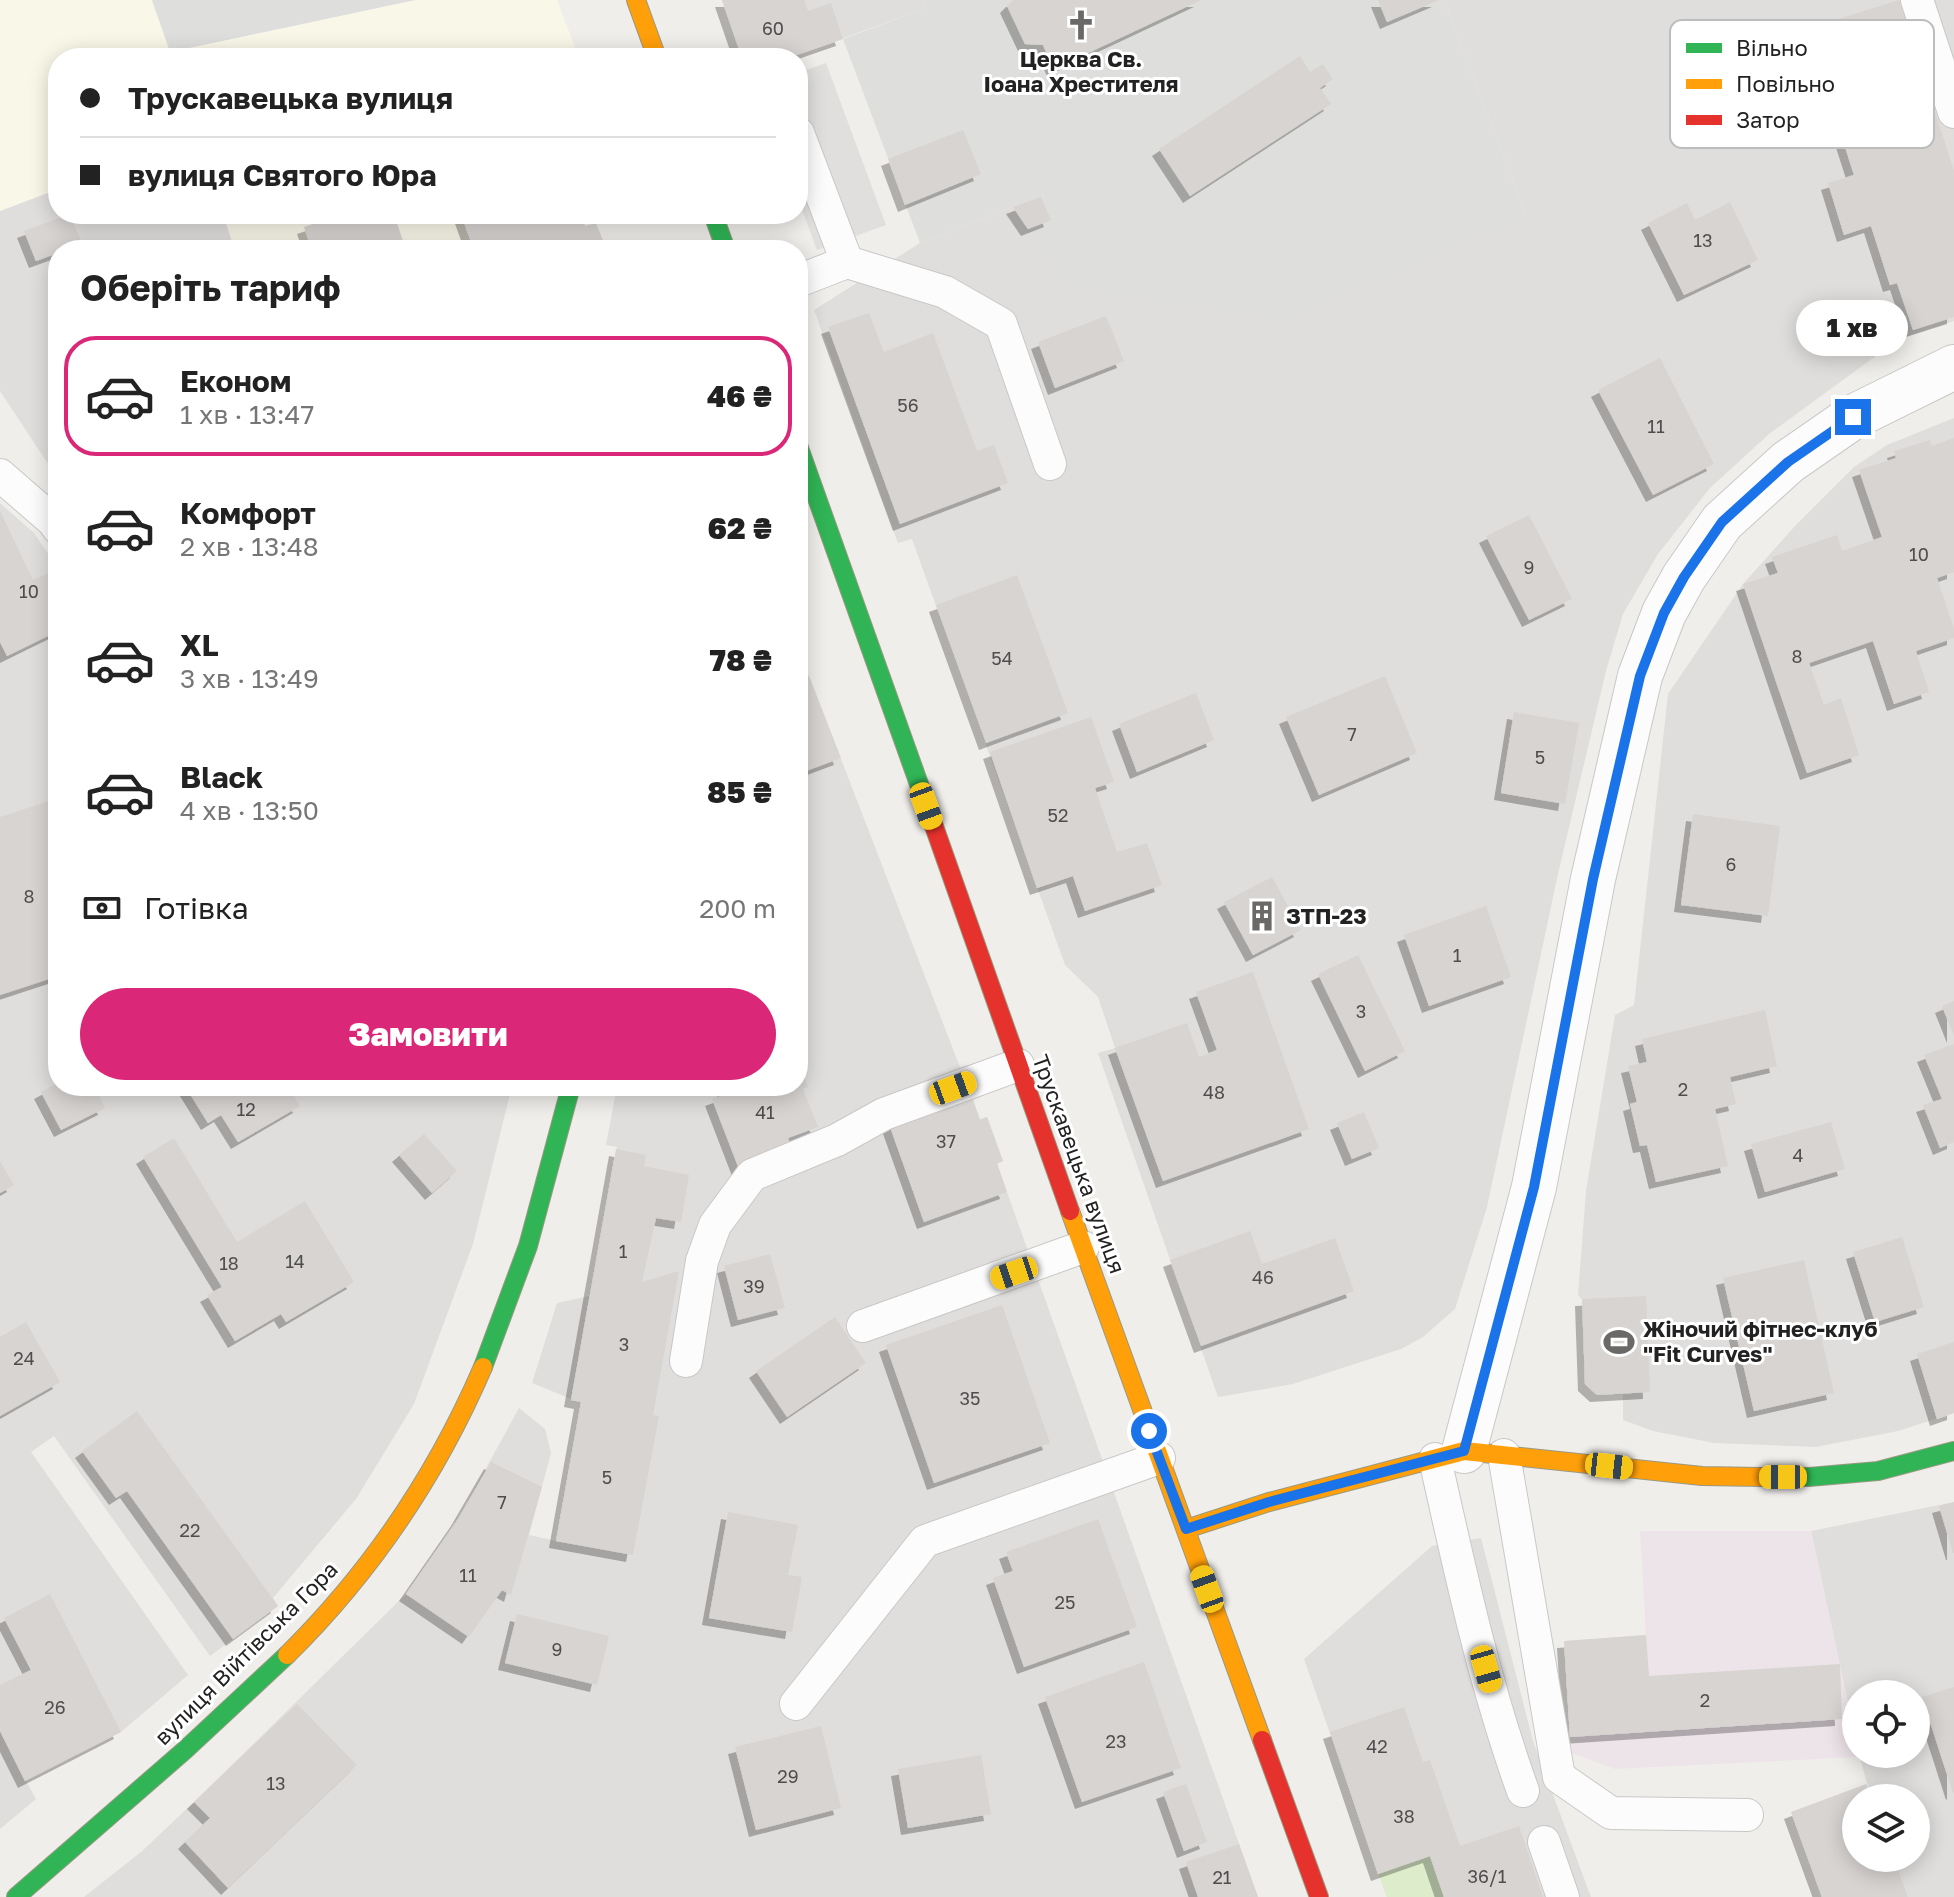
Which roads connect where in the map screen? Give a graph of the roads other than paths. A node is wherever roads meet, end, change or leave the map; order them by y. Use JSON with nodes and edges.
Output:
{"nodes":[{"id":1,"x":636,"y":0,"type":"edge"},
{"id":2,"x":1917,"y":0,"type":"edge"},
{"id":3,"x":1924,"y":20,"type":"edge"},
{"id":4,"x":653,"y":48,"type":"edge"},
{"id":5,"x":1934,"y":51,"type":"edge"},
{"id":6,"x":1954,"y":112,"type":"edge"},
{"id":7,"x":808,"y":159,"type":"edge"},
{"id":8,"x":847,"y":262,"type":"junction"},
{"id":9,"x":808,"y":277,"type":"edge"},
{"id":10,"x":1954,"y":367,"type":"edge"},
{"id":11,"x":1050,"y":464,"type":"dead end"},
{"id":12,"x":0,"y":475,"type":"edge"},
{"id":13,"x":808,"y":482,"type":"edge"},
{"id":14,"x":48,"y":517,"type":"edge"},
{"id":15,"x":1018,"y":1065,"type":"junction"},
{"id":16,"x":569,"y":1096,"type":"edge"},
{"id":17,"x":1083,"y":1247,"type":"junction"},
{"id":18,"x":863,"y":1326,"type":"dead end"},
{"id":19,"x":686,"y":1361,"type":"dead end"},
{"id":20,"x":1954,"y":1451,"type":"edge"},
{"id":21,"x":1468,"y":1455,"type":"junction"},
{"id":22,"x":1159,"y":1458,"type":"junction"},
{"id":23,"x":1186,"y":1529,"type":"junction"},
{"id":24,"x":796,"y":1704,"type":"dead end"},
{"id":25,"x":1523,"y":1791,"type":"dead end"},
{"id":26,"x":1747,"y":1815,"type":"dead end"},
{"id":27,"x":1544,"y":1842,"type":"dead end"},
{"id":28,"x":16,"y":1897,"type":"edge"},
{"id":29,"x":1319,"y":1897,"type":"edge"},
{"id":30,"x":1563,"y":1897,"type":"edge"}],
"edges":[{"from":1,"to":4,"type":"street"},
{"from":2,"to":3,"type":"lane"},
{"from":5,"to":6,"type":"lane"},
{"from":7,"to":8,"type":"lane"},
{"from":8,"to":9,"type":"lane"},
{"from":8,"to":11,"type":"lane"},
{"from":10,"to":21,"type":"street"},
{"from":12,"to":14,"type":"lane"},
{"from":13,"to":15,"type":"street","name":"Трускавецька вулиця"},
{"from":15,"to":17,"type":"street","name":"Трускавецька вулиця"},
{"from":15,"to":19,"type":"lane"},
{"from":16,"to":28,"type":"street","name":"вулиця Війтівська Гора"},
{"from":17,"to":18,"type":"lane"},
{"from":17,"to":22,"type":"street","name":"Трускавецька вулиця"},
{"from":20,"to":21,"type":"street"},
{"from":21,"to":23,"type":"street"},
{"from":21,"to":25,"type":"lane"},
{"from":21,"to":26,"type":"lane"},
{"from":22,"to":23,"type":"street","name":"Трускавецька вулиця"},
{"from":22,"to":24,"type":"lane"},
{"from":23,"to":29,"type":"street","name":"Трускавецька вулиця"},
{"from":27,"to":30,"type":"lane"}]}
